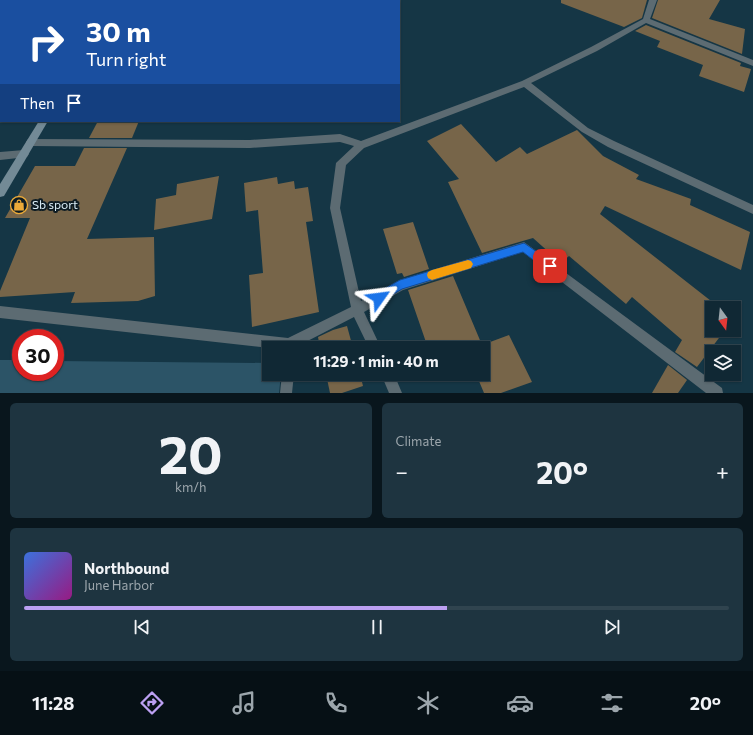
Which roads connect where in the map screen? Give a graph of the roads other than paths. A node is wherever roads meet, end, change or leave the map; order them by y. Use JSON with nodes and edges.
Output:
{"nodes":[{"id":1,"x":653,"y":0,"type":"edge"},
{"id":2,"x":646,"y":20,"type":"junction"},
{"id":3,"x":753,"y":63,"type":"edge"},
{"id":4,"x":525,"y":83,"type":"junction"},
{"id":5,"x":43,"y":122,"type":"edge"},
{"id":6,"x":31,"y":142,"type":"junction"},
{"id":7,"x":361,"y":145,"type":"junction"},
{"id":8,"x":24,"y":154,"type":"junction"},
{"id":9,"x":0,"y":156,"type":"edge"},
{"id":10,"x":0,"y":193,"type":"edge"},
{"id":11,"x":753,"y":210,"type":"edge"},
{"id":12,"x":357,"y":310,"type":"junction"},
{"id":13,"x":0,"y":312,"type":"edge"},
{"id":14,"x":298,"y":341,"type":"edge"},
{"id":15,"x":372,"y":341,"type":"edge"},
{"id":16,"x":262,"y":343,"type":"edge"},
{"id":17,"x":287,"y":381,"type":"edge"},
{"id":18,"x":390,"y":381,"type":"edge"},
{"id":19,"x":286,"y":393,"type":"edge"},
{"id":20,"x":396,"y":393,"type":"edge"},
{"id":21,"x":717,"y":393,"type":"edge"}],
"edges":[{"from":1,"to":2,"type":"street"},
{"from":2,"to":3,"type":"street"},
{"from":2,"to":4,"type":"street"},
{"from":4,"to":7,"type":"street"},
{"from":4,"to":11,"type":"street"},
{"from":5,"to":6,"type":"main road"},
{"from":6,"to":7,"type":"street"},
{"from":6,"to":8,"type":"main road"},
{"from":7,"to":12,"type":"street"},
{"from":8,"to":9,"type":"street"},
{"from":8,"to":10,"type":"main road"},
{"from":12,"to":14,"type":"street"},
{"from":12,"to":15,"type":"street"},
{"from":12,"to":21,"type":"street"},
{"from":13,"to":16,"type":"street"},
{"from":17,"to":19,"type":"street"},
{"from":18,"to":20,"type":"street"}]}
